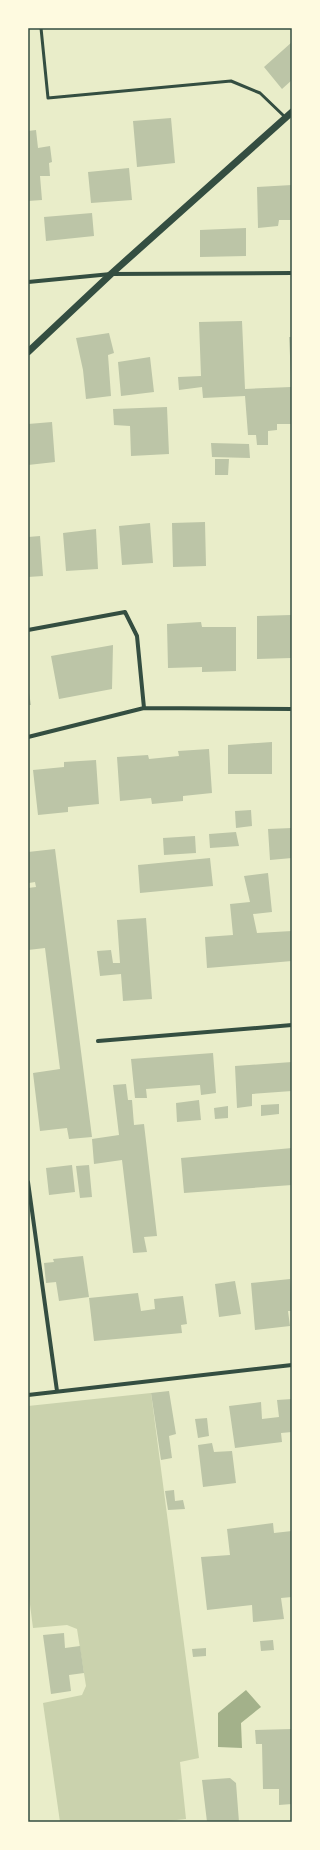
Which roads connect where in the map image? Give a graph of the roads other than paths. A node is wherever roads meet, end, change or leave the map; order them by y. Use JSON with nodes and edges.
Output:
{"nodes":[{"id":1,"x":41,"y":28,"type":"edge"},
{"id":2,"x":292,"y":112,"type":"edge"},
{"id":3,"x":285,"y":117,"type":"junction"},
{"id":4,"x":292,"y":273,"type":"edge"},
{"id":5,"x":111,"y":274,"type":"junction"},
{"id":6,"x":28,"y":282,"type":"edge"},
{"id":7,"x":28,"y":352,"type":"edge"},
{"id":8,"x":28,"y":630,"type":"edge"},
{"id":9,"x":144,"y":708,"type":"junction"},
{"id":10,"x":292,"y":709,"type":"edge"},
{"id":11,"x":28,"y":737,"type":"edge"},
{"id":12,"x":292,"y":1025,"type":"edge"},
{"id":13,"x":98,"y":1041,"type":"dead end"},
{"id":14,"x":28,"y":1182,"type":"edge"},
{"id":15,"x":292,"y":1365,"type":"edge"},
{"id":16,"x":56,"y":1391,"type":"junction"},
{"id":17,"x":28,"y":1395,"type":"edge"}],
"edges":[{"from":1,"to":3,"type":"lane"},
{"from":2,"to":3,"type":"street"},
{"from":3,"to":5,"type":"street"},
{"from":4,"to":5,"type":"street"},
{"from":5,"to":6,"type":"street"},
{"from":5,"to":7,"type":"street"},
{"from":8,"to":9,"type":"street"},
{"from":9,"to":10,"type":"street"},
{"from":9,"to":11,"type":"street"},
{"from":12,"to":13,"type":"street"},
{"from":14,"to":16,"type":"street"},
{"from":15,"to":16,"type":"street"},
{"from":16,"to":17,"type":"street"}]}
